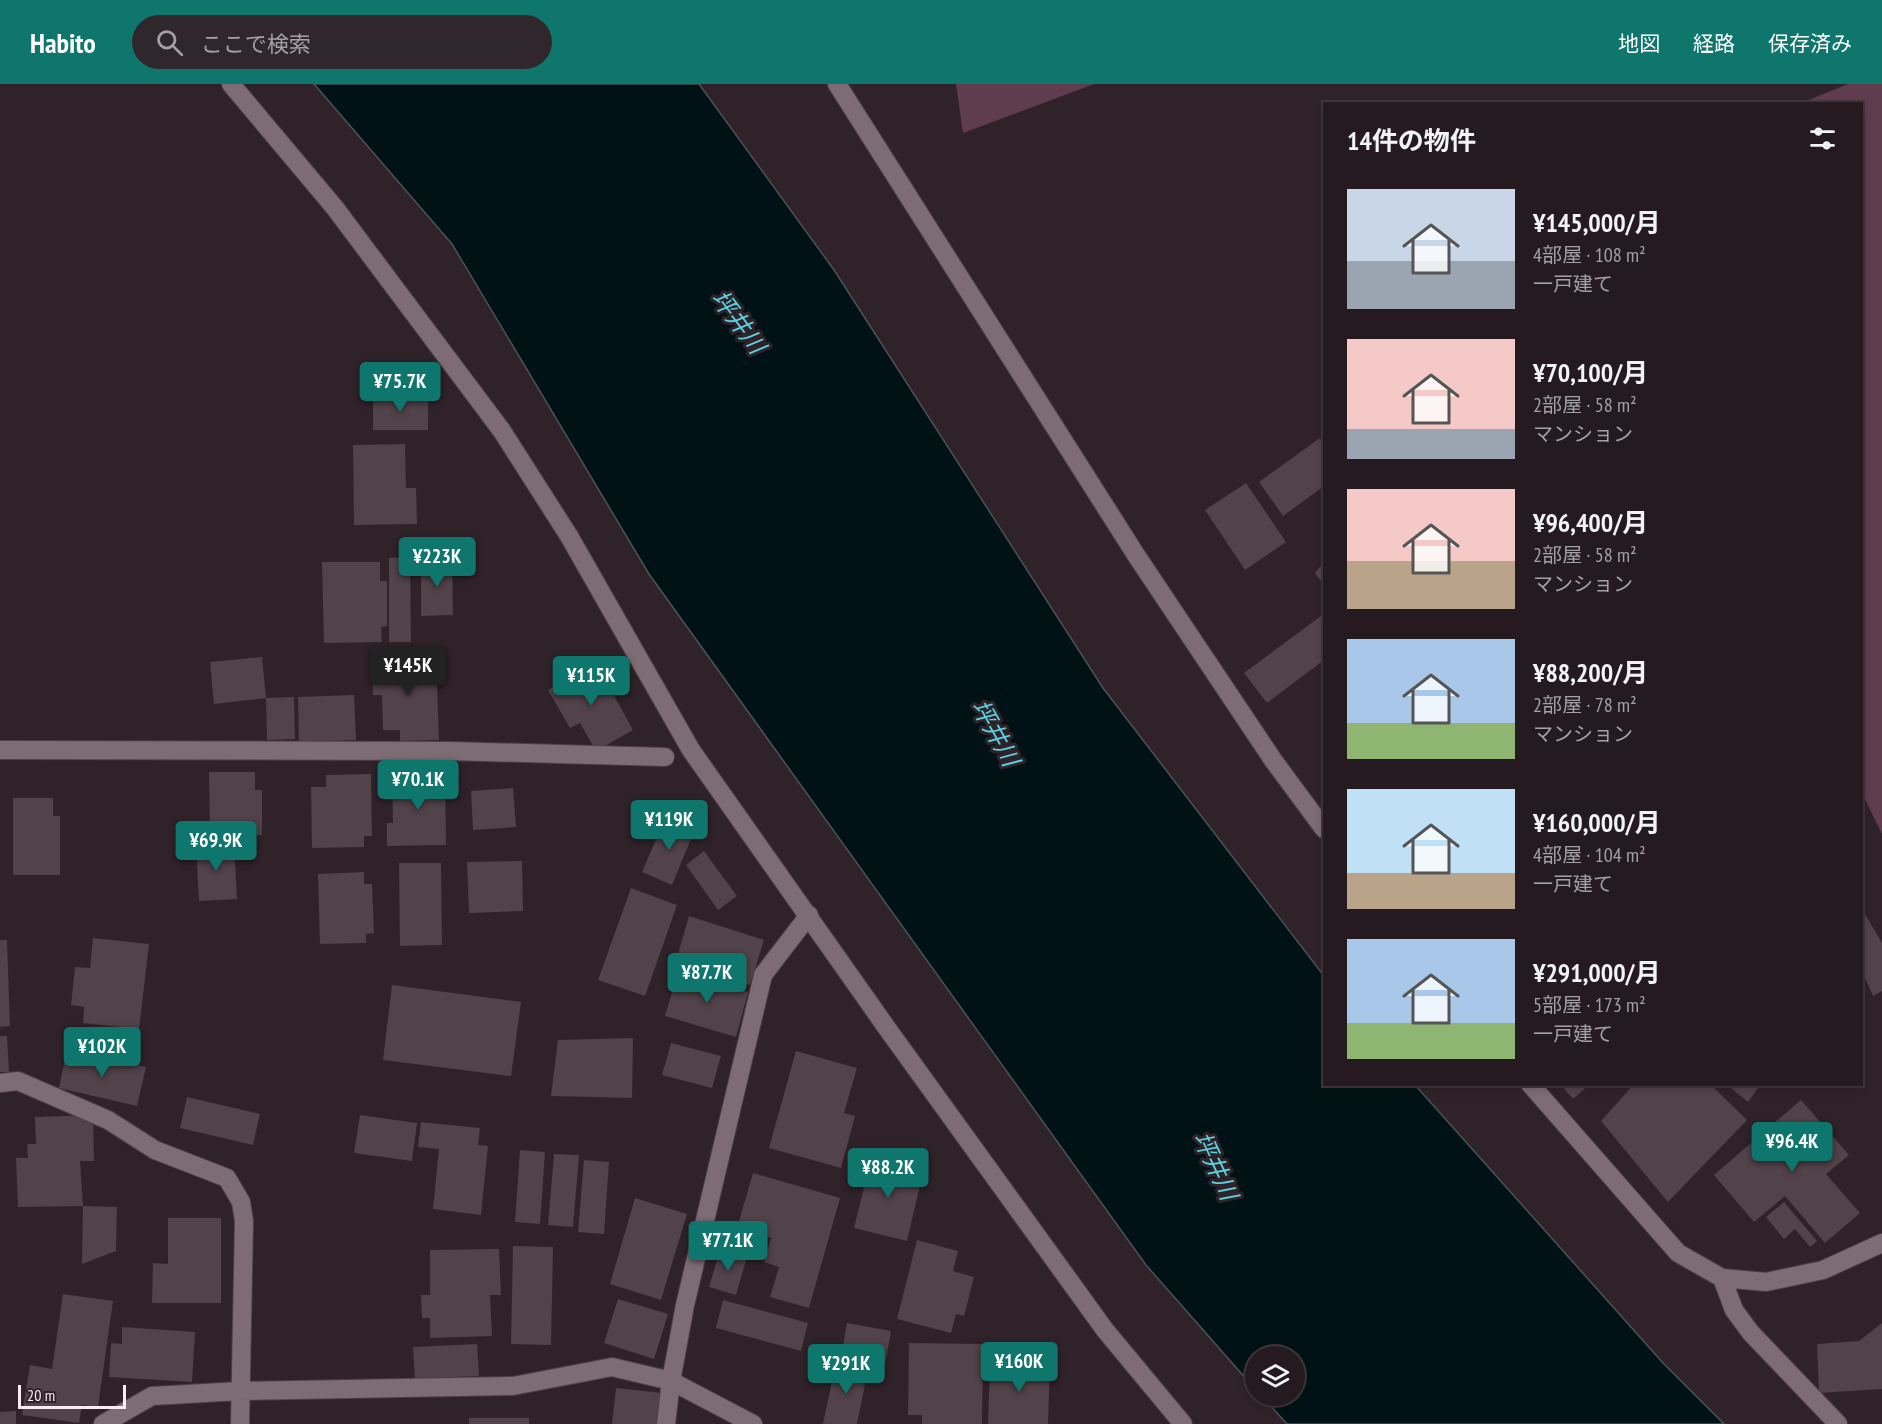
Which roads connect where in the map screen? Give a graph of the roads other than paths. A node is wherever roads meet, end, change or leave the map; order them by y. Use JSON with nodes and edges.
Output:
{"nodes":[{"id":1,"x":231,"y":84,"type":"edge"},
{"id":2,"x":837,"y":84,"type":"edge"},
{"id":3,"x":0,"y":750,"type":"edge"},
{"id":4,"x":665,"y":757,"type":"dead end"},
{"id":5,"x":1323,"y":828,"type":"edge"},
{"id":6,"x":809,"y":915,"type":"junction"},
{"id":7,"x":0,"y":1083,"type":"edge"},
{"id":8,"x":1532,"y":1086,"type":"edge"},
{"id":9,"x":1882,"y":1243,"type":"edge"},
{"id":10,"x":1722,"y":1278,"type":"junction"},
{"id":11,"x":671,"y":1381,"type":"junction"},
{"id":12,"x":240,"y":1391,"type":"junction"},
{"id":13,"x":103,"y":1424,"type":"edge"},
{"id":14,"x":240,"y":1424,"type":"edge"},
{"id":15,"x":666,"y":1424,"type":"edge"},
{"id":16,"x":753,"y":1424,"type":"edge"},
{"id":17,"x":1183,"y":1424,"type":"edge"},
{"id":18,"x":1838,"y":1424,"type":"edge"}],
"edges":[{"from":1,"to":6,"type":"street"},
{"from":2,"to":5,"type":"street"},
{"from":3,"to":4,"type":"street"},
{"from":6,"to":11,"type":"street"},
{"from":6,"to":17,"type":"street"},
{"from":7,"to":12,"type":"street"},
{"from":8,"to":10,"type":"street"},
{"from":9,"to":10,"type":"street"},
{"from":10,"to":18,"type":"street"},
{"from":11,"to":12,"type":"street"},
{"from":11,"to":15,"type":"street"},
{"from":11,"to":16,"type":"street"},
{"from":12,"to":13,"type":"street"},
{"from":12,"to":14,"type":"street"}]}
